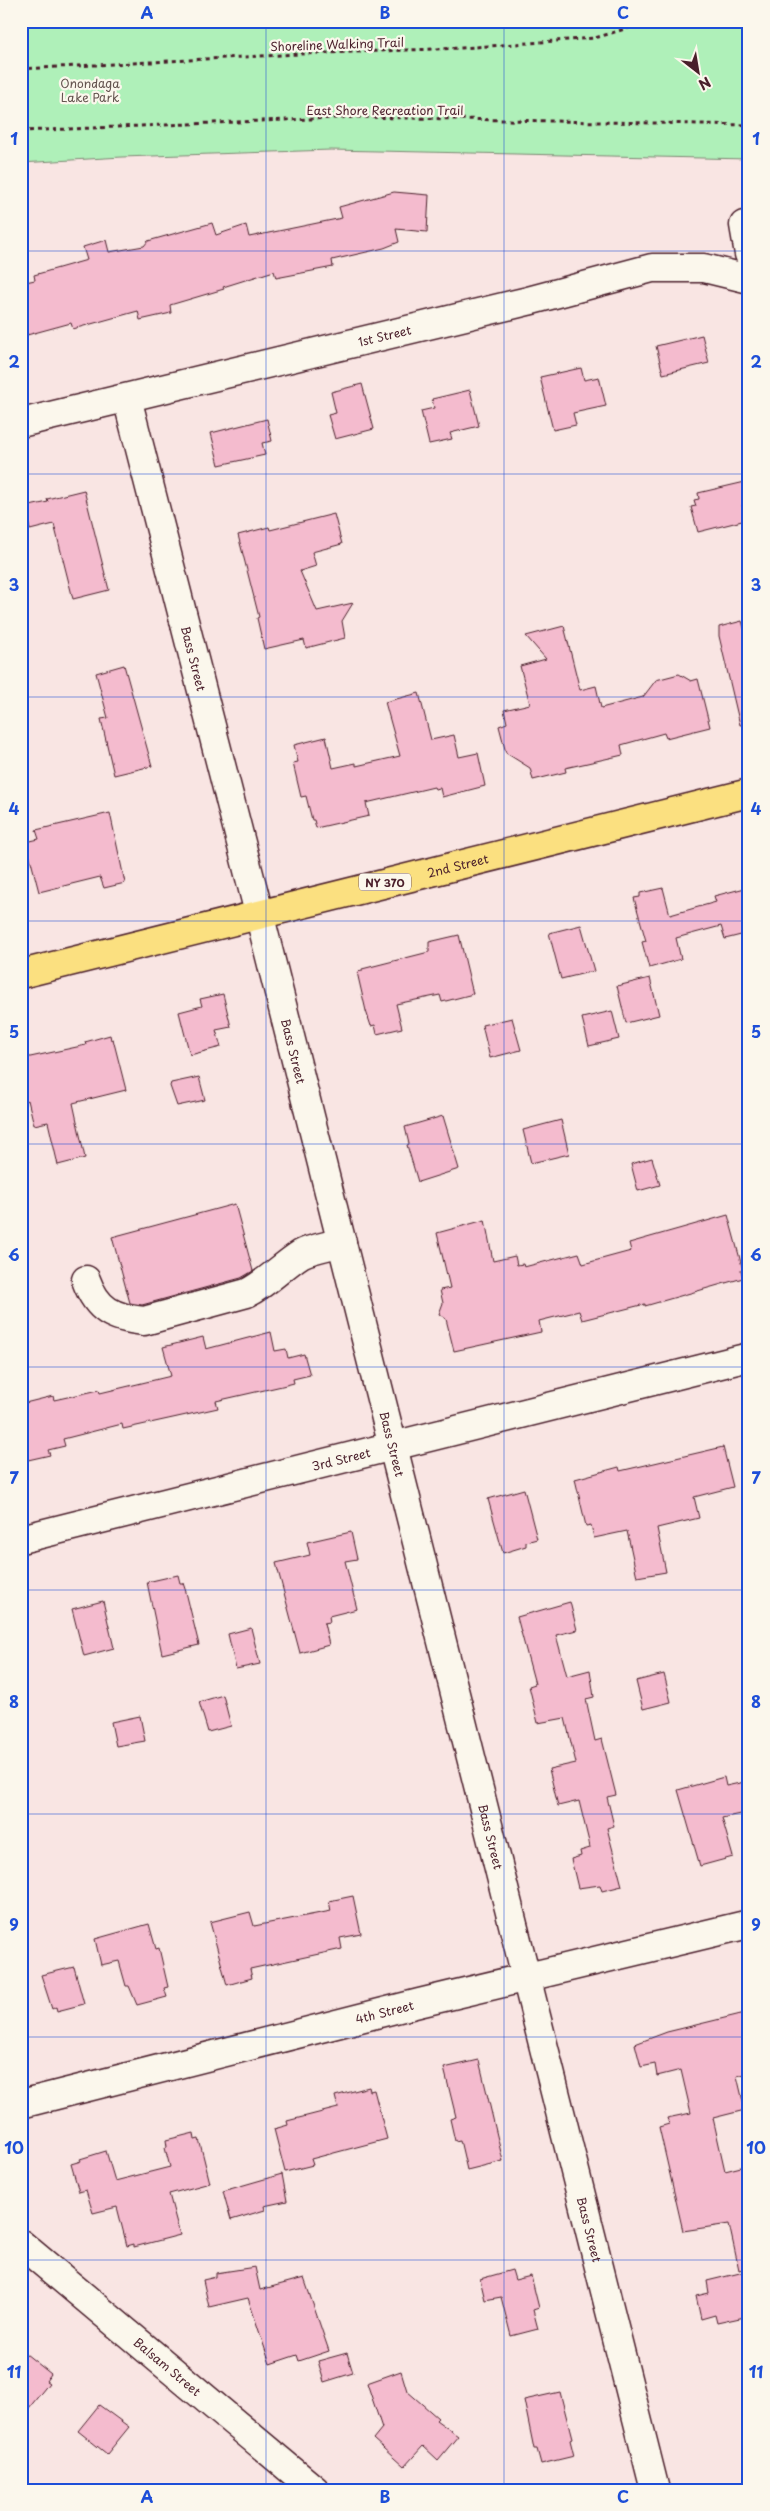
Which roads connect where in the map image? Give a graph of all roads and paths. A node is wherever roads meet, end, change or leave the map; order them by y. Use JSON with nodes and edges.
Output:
{"nodes":[{"id":1,"x":651,"y":21,"type":"edge"},
{"id":2,"x":21,"y":69,"type":"edge"},
{"id":3,"x":749,"y":125,"type":"edge"},
{"id":4,"x":21,"y":131,"type":"edge"},
{"id":5,"x":749,"y":151,"type":"edge"},
{"id":6,"x":744,"y":225,"type":"joint"},
{"id":7,"x":749,"y":254,"type":"edge"},
{"id":8,"x":749,"y":279,"type":"edge"},
{"id":9,"x":127,"y":398,"type":"junction"},
{"id":10,"x":21,"y":423,"type":"edge"},
{"id":11,"x":749,"y":793,"type":"edge"},
{"id":12,"x":259,"y":913,"type":"junction"},
{"id":13,"x":21,"y":974,"type":"edge"},
{"id":14,"x":342,"y":1242,"type":"junction"},
{"id":15,"x":86,"y":1280,"type":"dead end"},
{"id":16,"x":749,"y":1357,"type":"edge"},
{"id":17,"x":393,"y":1445,"type":"junction"},
{"id":18,"x":21,"y":1539,"type":"edge"},
{"id":19,"x":749,"y":1924,"type":"edge"},
{"id":20,"x":527,"y":1977,"type":"junction"},
{"id":21,"x":21,"y":2104,"type":"edge"},
{"id":22,"x":21,"y":2244,"type":"edge"},
{"id":23,"x":315,"y":2490,"type":"edge"},
{"id":24,"x":656,"y":2490,"type":"edge"}],
"edges":[{"from":1,"to":2,"type":"path","name":"Shoreline Walking Trail"},
{"from":3,"to":4,"type":"path","name":"East Shore Recreation Trail"},
{"from":5,"to":6,"type":"path"},
{"from":6,"to":7,"type":"street"},
{"from":8,"to":9,"type":"street","name":"1st Street"},
{"from":9,"to":10,"type":"street","name":"1st Street"},
{"from":9,"to":12,"type":"street","name":"Bass Street"},
{"from":11,"to":12,"type":"main road","name":"2nd Street","number":"NY 370"},
{"from":12,"to":13,"type":"main road","name":"2nd Street","number":"NY 370"},
{"from":12,"to":14,"type":"street","name":"Bass Street"},
{"from":14,"to":15,"type":"street"},
{"from":14,"to":17,"type":"street","name":"Bass Street"},
{"from":16,"to":17,"type":"street","name":"3rd Street"},
{"from":17,"to":18,"type":"street","name":"3rd Street"},
{"from":17,"to":20,"type":"street","name":"Bass Street"},
{"from":19,"to":20,"type":"street","name":"4th Street"},
{"from":20,"to":21,"type":"street","name":"4th Street"},
{"from":20,"to":24,"type":"street","name":"Bass Street"},
{"from":22,"to":23,"type":"street","name":"Balsam Street"}]}
